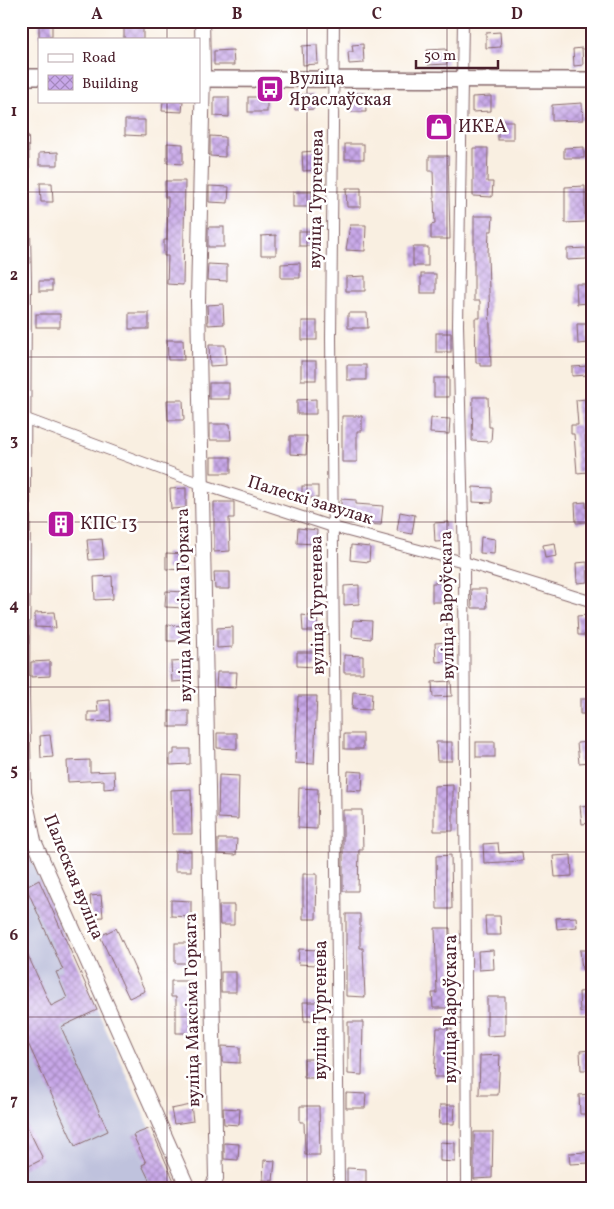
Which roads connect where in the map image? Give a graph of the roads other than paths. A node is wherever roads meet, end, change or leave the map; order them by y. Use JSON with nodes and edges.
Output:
{"nodes":[{"id":1,"x":202,"y":21,"type":"edge"},
{"id":2,"x":334,"y":21,"type":"edge"},
{"id":3,"x":463,"y":21,"type":"edge"},
{"id":4,"x":21,"y":77,"type":"edge"},
{"id":5,"x":38,"y":77,"type":"edge"},
{"id":6,"x":334,"y":78,"type":"junction"},
{"id":7,"x":463,"y":78,"type":"junction"},
{"id":8,"x":200,"y":79,"type":"edge"},
{"id":9,"x":593,"y":80,"type":"edge"},
{"id":10,"x":200,"y":102,"type":"edge"},
{"id":11,"x":21,"y":139,"type":"edge"},
{"id":12,"x":22,"y":418,"type":"edge"},
{"id":13,"x":201,"y":484,"type":"junction"},
{"id":14,"x":333,"y":527,"type":"junction"},
{"id":15,"x":464,"y":562,"type":"junction"},
{"id":16,"x":593,"y":602,"type":"edge"},
{"id":17,"x":188,"y":1188,"type":"edge"},
{"id":18,"x":211,"y":1188,"type":"edge"},
{"id":19,"x":339,"y":1188,"type":"edge"},
{"id":20,"x":467,"y":1188,"type":"edge"}],
"edges":[{"from":1,"to":8,"type":"street","name":"вуліца Максіма Горкага"},
{"from":2,"to":6,"type":"street","name":"вуліца Тургенева"},
{"from":3,"to":7,"type":"street","name":"вуліца Вароўскага"},
{"from":4,"to":5,"type":"main road"},
{"from":6,"to":7,"type":"main road"},
{"from":6,"to":8,"type":"main road"},
{"from":6,"to":14,"type":"street","name":"вуліца Тургенева"},
{"from":7,"to":9,"type":"main road"},
{"from":7,"to":15,"type":"street","name":"вуліца Вароўскага"},
{"from":10,"to":13,"type":"street","name":"вуліца Максіма Горкага"},
{"from":11,"to":12,"type":"street","name":"Палеская вуліца"},
{"from":12,"to":13,"type":"street","name":"Палескі завулак"},
{"from":12,"to":17,"type":"street","name":"Палеская вуліца"},
{"from":13,"to":14,"type":"street","name":"Палескі завулак"},
{"from":13,"to":18,"type":"street","name":"вуліца Максіма Горкага"},
{"from":14,"to":15,"type":"street","name":"Палескі завулак"},
{"from":14,"to":19,"type":"street","name":"вуліца Тургенева"},
{"from":15,"to":16,"type":"street","name":"Палескі завулак"},
{"from":15,"to":20,"type":"street","name":"вуліца Вароўскага"}]}
